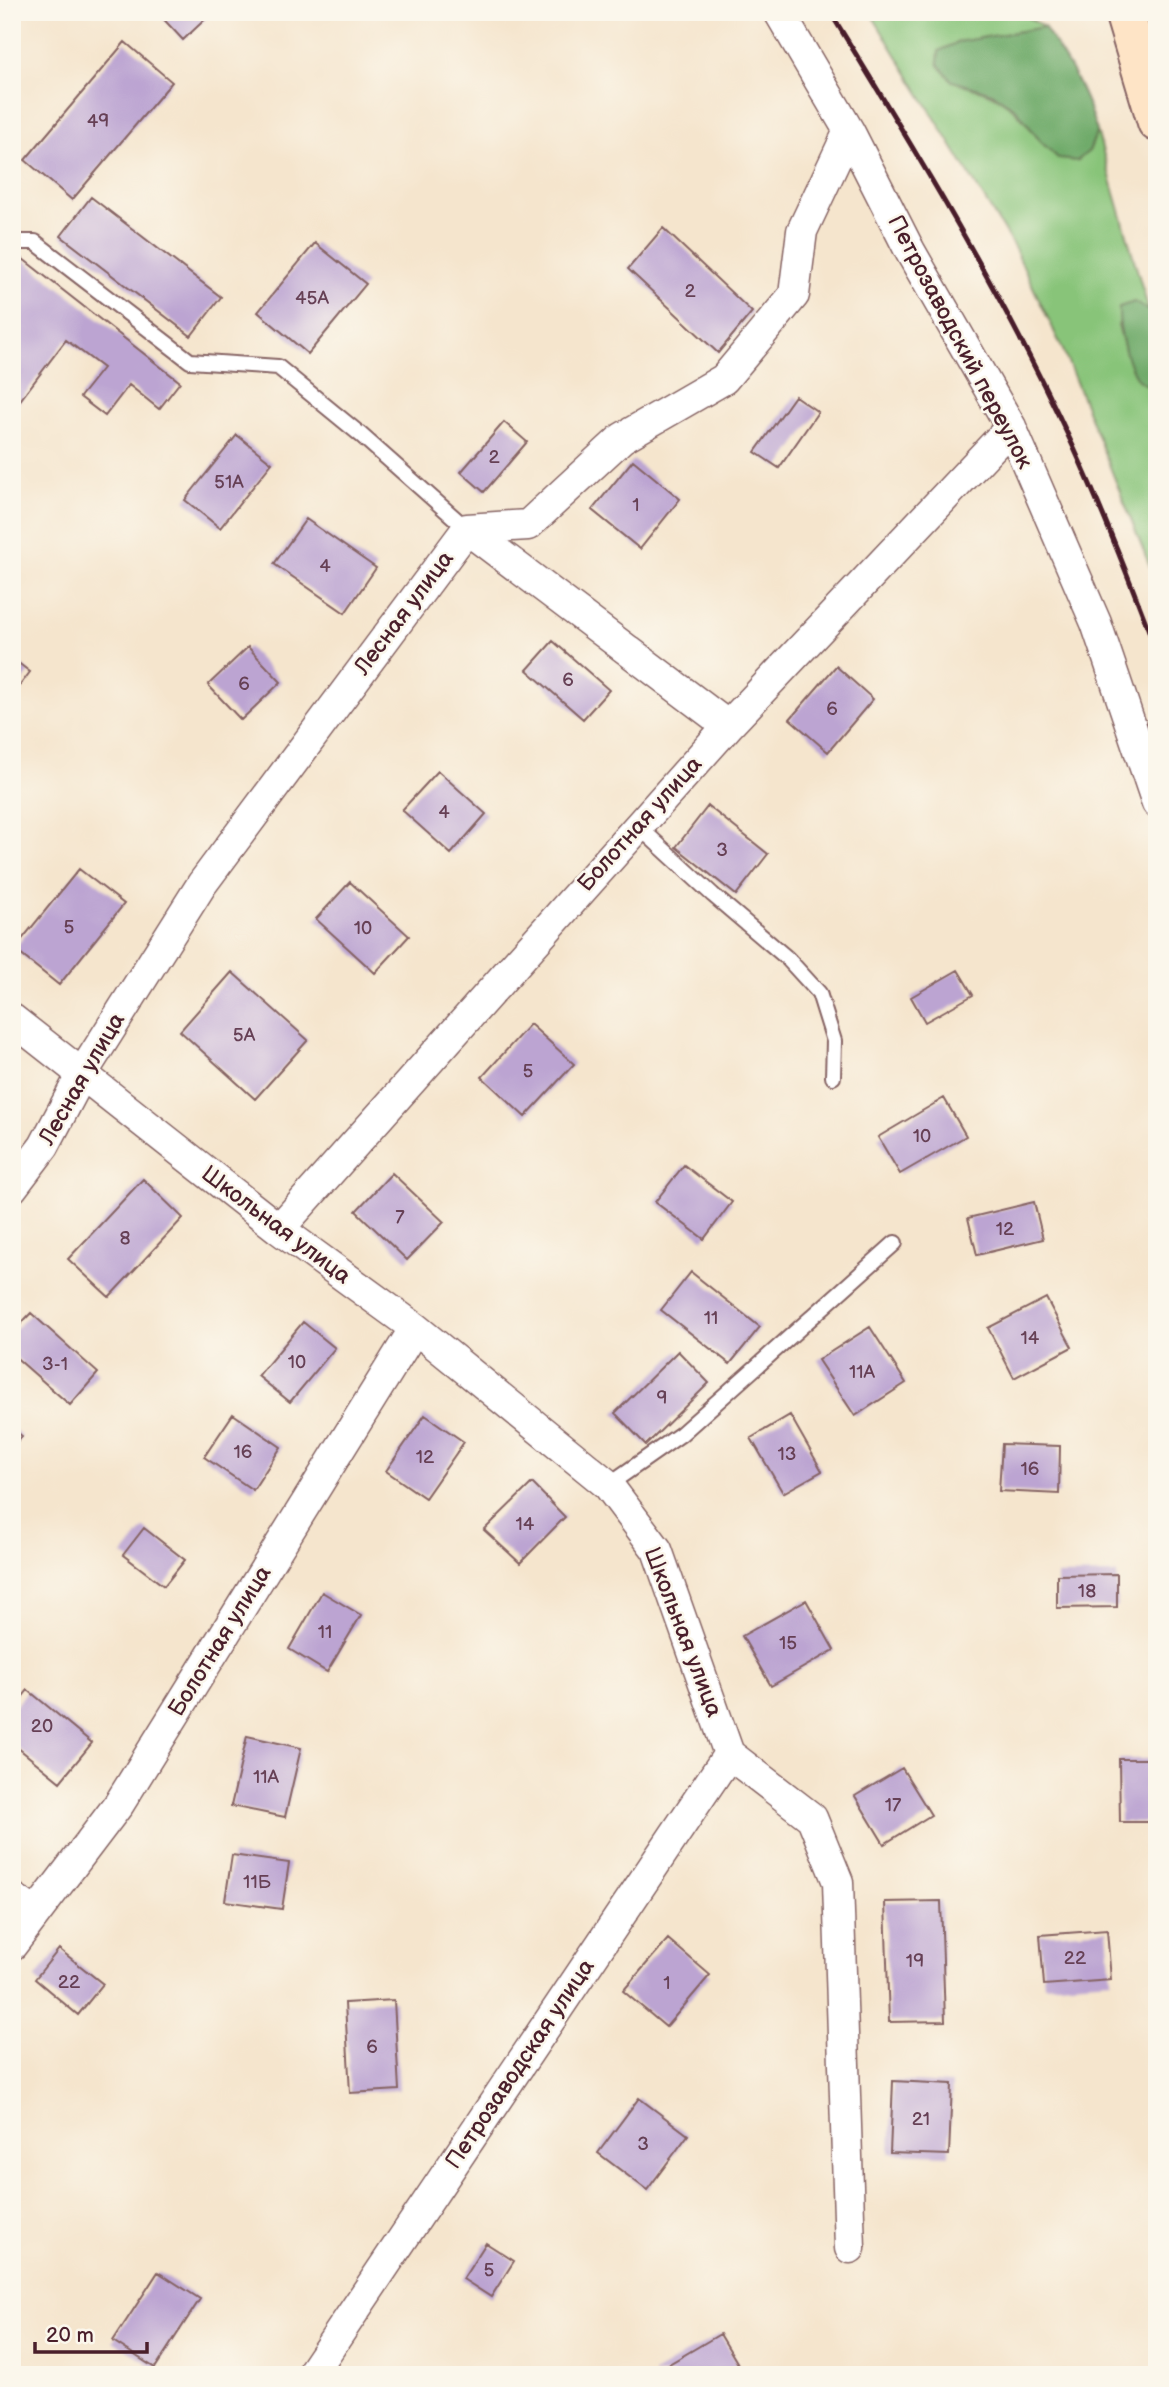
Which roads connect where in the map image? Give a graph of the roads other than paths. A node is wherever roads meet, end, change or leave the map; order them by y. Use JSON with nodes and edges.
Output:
{"nodes":[{"id":1,"x":779,"y":12,"type":"edge"},
{"id":2,"x":1124,"y":12,"type":"edge"},
{"id":3,"x":1157,"y":121,"type":"edge"},
{"id":4,"x":849,"y":131,"type":"junction"},
{"id":5,"x":12,"y":242,"type":"edge"},
{"id":6,"x":1011,"y":427,"type":"junction"},
{"id":7,"x":467,"y":529,"type":"junction"},
{"id":8,"x":728,"y":726,"type":"junction"},
{"id":9,"x":1157,"y":803,"type":"edge"},
{"id":10,"x":638,"y":826,"type":"junction"},
{"id":11,"x":12,"y":1020,"type":"edge"},
{"id":12,"x":82,"y":1074,"type":"junction"},
{"id":13,"x":833,"y":1077,"type":"dead end"},
{"id":14,"x":12,"y":1188,"type":"edge"},
{"id":15,"x":279,"y":1229,"type":"junction"},
{"id":16,"x":895,"y":1243,"type":"dead end"},
{"id":17,"x":415,"y":1328,"type":"junction"},
{"id":18,"x":608,"y":1485,"type":"junction"},
{"id":19,"x":729,"y":1754,"type":"junction"},
{"id":20,"x":24,"y":1905,"type":"edge"},
{"id":21,"x":12,"y":1945,"type":"edge"},
{"id":22,"x":850,"y":2248,"type":"dead end"},
{"id":23,"x":311,"y":2375,"type":"edge"}],
"edges":[{"from":1,"to":4,"type":"street","name":"Петрозаводский переулок"},
{"from":2,"to":3,"type":"main road"},
{"from":4,"to":6,"type":"street","name":"Петрозаводский переулок"},
{"from":4,"to":7,"type":"street","name":"Лесная улица"},
{"from":5,"to":7,"type":"lane"},
{"from":6,"to":8,"type":"street","name":"Болотная улица"},
{"from":6,"to":9,"type":"street","name":"Петрозаводский переулок"},
{"from":7,"to":8,"type":"street"},
{"from":7,"to":12,"type":"street","name":"Лесная улица"},
{"from":8,"to":10,"type":"street","name":"Болотная улица"},
{"from":10,"to":13,"type":"lane"},
{"from":10,"to":15,"type":"street","name":"Болотная улица"},
{"from":11,"to":12,"type":"street","name":"Школьная улица"},
{"from":12,"to":14,"type":"street","name":"Лесная улица"},
{"from":12,"to":15,"type":"street","name":"Школьная улица"},
{"from":15,"to":17,"type":"street","name":"Школьная улица"},
{"from":16,"to":18,"type":"lane"},
{"from":17,"to":18,"type":"street","name":"Школьная улица"},
{"from":17,"to":20,"type":"street","name":"Болотная улица"},
{"from":18,"to":19,"type":"street","name":"Школьная улица"},
{"from":19,"to":22,"type":"street"},
{"from":19,"to":23,"type":"street","name":"Петрозаводская улица"},
{"from":20,"to":21,"type":"street","name":"Болотная улица"}]}
